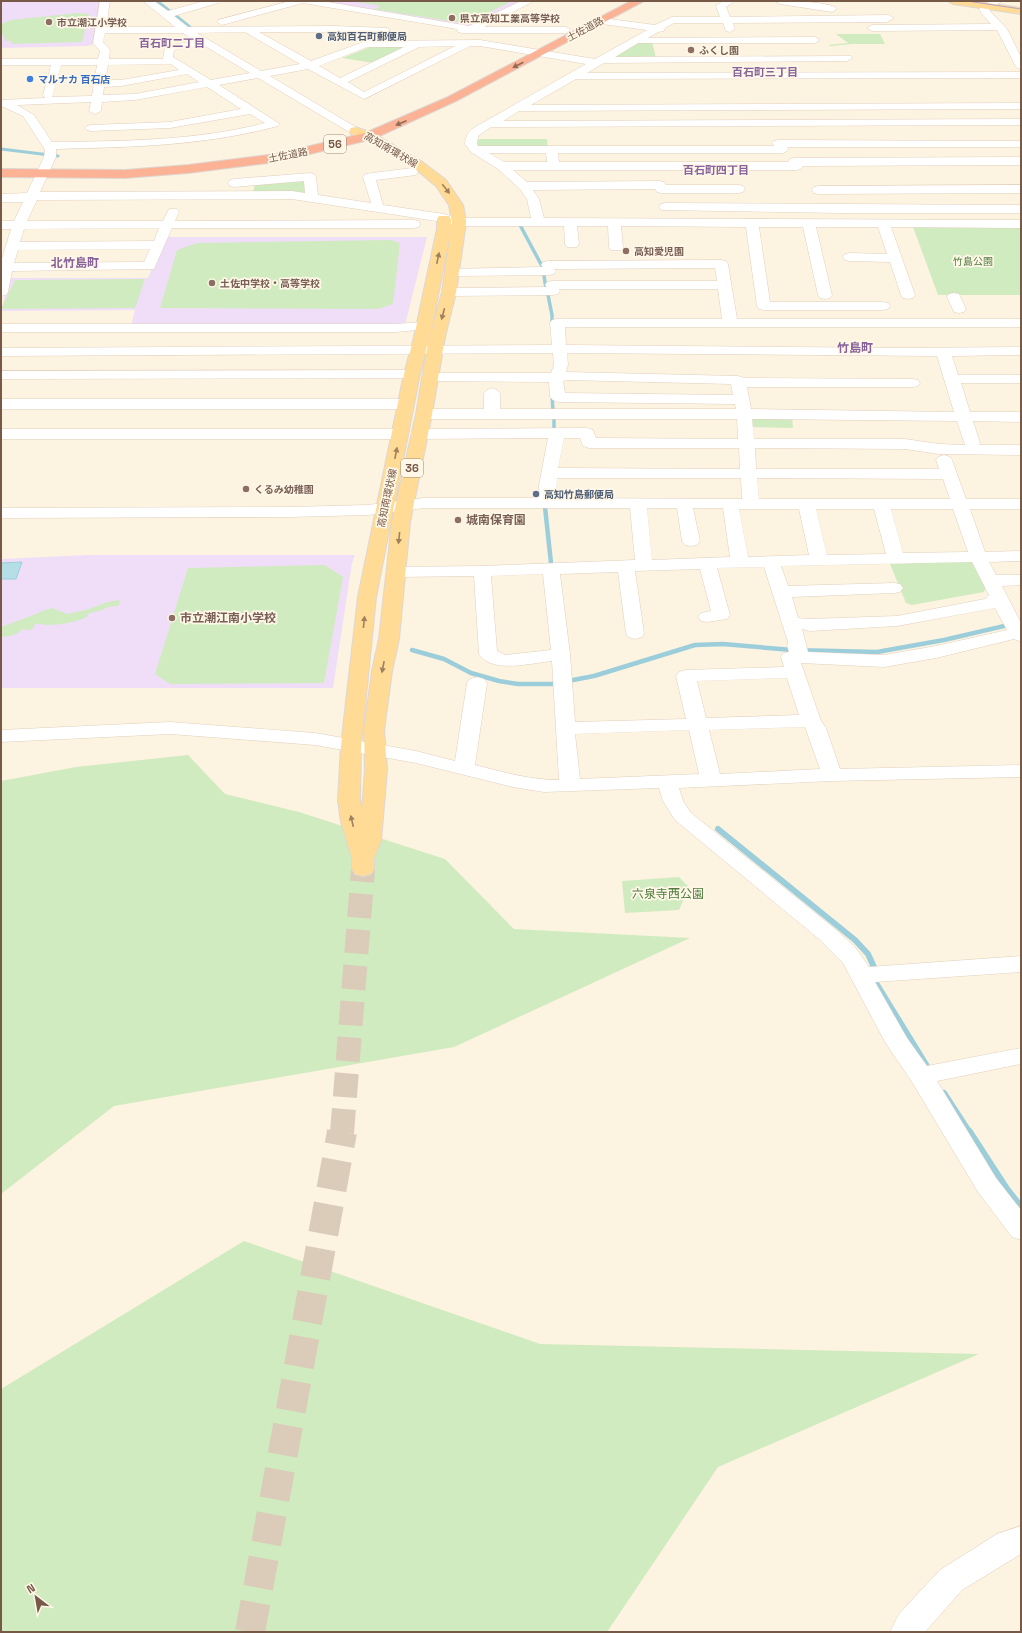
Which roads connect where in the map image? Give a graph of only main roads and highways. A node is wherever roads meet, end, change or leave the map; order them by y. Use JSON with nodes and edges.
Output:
{"nodes":[{"id":1,"x":619,"y":1,"type":"edge"},
{"id":2,"x":639,"y":1,"type":"edge"},
{"id":3,"x":953,"y":1,"type":"edge"},
{"id":4,"x":993,"y":2,"type":"edge"},
{"id":5,"x":1021,"y":5,"type":"edge"},
{"id":6,"x":1021,"y":11,"type":"edge"},
{"id":7,"x":361,"y":135,"type":"junction"},
{"id":8,"x":1,"y":166,"type":"edge"},
{"id":9,"x":43,"y":171,"type":"junction"},
{"id":10,"x":1,"y":173,"type":"edge"},
{"id":11,"x":449,"y":221,"type":"junction"}],
"edges":[{"from":1,"to":7,"type":"highway","name":"土佐道路","number":"56"},
{"from":2,"to":7,"type":"highway","name":"土佐道路","number":"56","one_way":true},
{"from":3,"to":4,"type":"main road"},
{"from":4,"to":5,"type":"main road"},
{"from":4,"to":6,"type":"main road"},
{"from":7,"to":9,"type":"highway","name":"土佐道路","number":"56"},
{"from":7,"to":11,"type":"main road","name":"高知南環状線","number":"36"},
{"from":7,"to":11,"type":"main road","name":"高知南環状線","number":"36","one_way":true},
{"from":8,"to":9,"type":"highway","name":"土佐道路","number":"56"},
{"from":9,"to":10,"type":"highway","name":"土佐道路","number":"56"},
{"from":11,"to":11,"type":"main road","name":"高知南環状線","number":"36","one_way":true}]}
